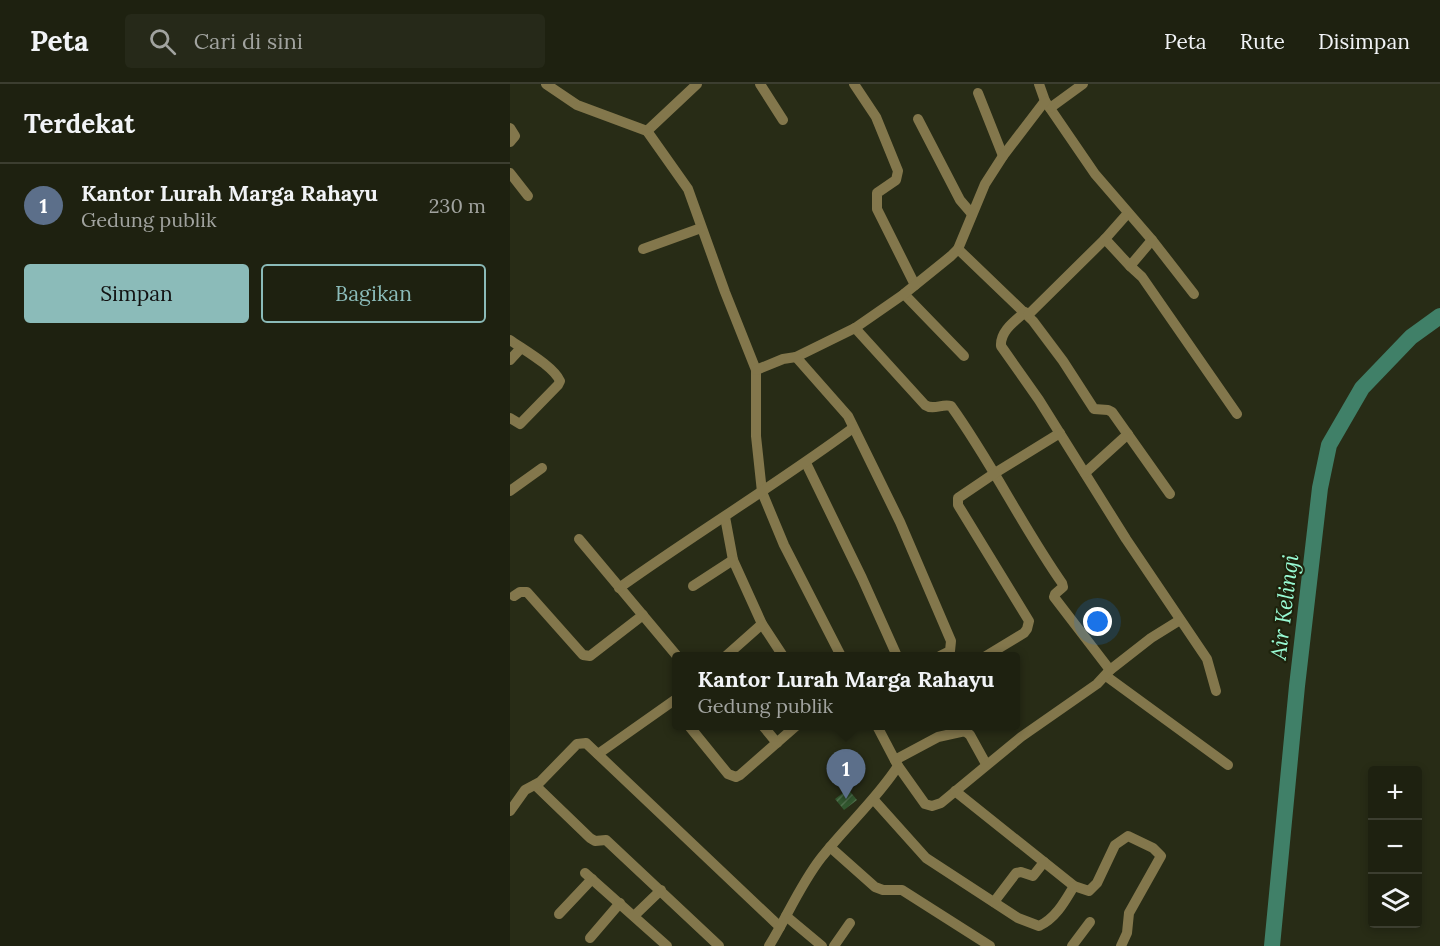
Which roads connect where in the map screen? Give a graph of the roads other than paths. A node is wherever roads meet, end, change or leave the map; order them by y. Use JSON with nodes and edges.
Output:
{"nodes":[{"id":1,"x":546,"y":84,"type":"edge"},
{"id":2,"x":697,"y":84,"type":"edge"},
{"id":3,"x":760,"y":84,"type":"edge"},
{"id":4,"x":854,"y":84,"type":"edge"},
{"id":5,"x":1039,"y":84,"type":"edge"},
{"id":6,"x":1083,"y":84,"type":"edge"},
{"id":7,"x":978,"y":93,"type":"dead end"},
{"id":8,"x":1048,"y":104,"type":"junction"},
{"id":9,"x":918,"y":119,"type":"dead end"},
{"id":10,"x":783,"y":120,"type":"dead end"},
{"id":11,"x":510,"y":128,"type":"edge"},
{"id":12,"x":647,"y":131,"type":"junction"},
{"id":13,"x":510,"y":142,"type":"edge"},
{"id":14,"x":1003,"y":156,"type":"junction"},
{"id":15,"x":510,"y":173,"type":"edge"},
{"id":16,"x":528,"y":196,"type":"dead end"},
{"id":17,"x":1128,"y":213,"type":"junction"},
{"id":18,"x":972,"y":214,"type":"junction"},
{"id":19,"x":701,"y":228,"type":"junction"},
{"id":20,"x":1105,"y":239,"type":"junction"},
{"id":21,"x":1152,"y":240,"type":"junction"},
{"id":22,"x":643,"y":249,"type":"dead end"},
{"id":23,"x":958,"y":249,"type":"junction"},
{"id":24,"x":1130,"y":266,"type":"junction"},
{"id":25,"x":915,"y":285,"type":"junction"},
{"id":26,"x":904,"y":294,"type":"junction"},
{"id":27,"x":1194,"y":294,"type":"dead end"},
{"id":28,"x":1027,"y":313,"type":"junction"},
{"id":29,"x":855,"y":328,"type":"junction"},
{"id":30,"x":510,"y":340,"type":"edge"},
{"id":31,"x":521,"y":348,"type":"junction"},
{"id":32,"x":964,"y":356,"type":"dead end"},
{"id":33,"x":796,"y":357,"type":"junction"},
{"id":34,"x":510,"y":360,"type":"edge"},
{"id":35,"x":756,"y":370,"type":"junction"},
{"id":36,"x":1237,"y":414,"type":"dead end"},
{"id":37,"x":510,"y":418,"type":"edge"},
{"id":38,"x":853,"y":428,"type":"junction"},
{"id":39,"x":1060,"y":433,"type":"junction"},
{"id":40,"x":1128,"y":434,"type":"junction"},
{"id":41,"x":806,"y":463,"type":"junction"},
{"id":42,"x":542,"y":468,"type":"dead end"},
{"id":43,"x":995,"y":472,"type":"junction"},
{"id":44,"x":1085,"y":473,"type":"junction"},
{"id":45,"x":510,"y":491,"type":"edge"},
{"id":46,"x":762,"y":492,"type":"junction"},
{"id":47,"x":1170,"y":494,"type":"dead end"},
{"id":48,"x":725,"y":517,"type":"junction"},
{"id":49,"x":579,"y":539,"type":"dead end"},
{"id":50,"x":733,"y":560,"type":"junction"},
{"id":51,"x":693,"y":586,"type":"dead end"},
{"id":52,"x":619,"y":588,"type":"junction"},
{"id":53,"x":514,"y":596,"type":"dead end"},
{"id":54,"x":643,"y":615,"type":"junction"},
{"id":55,"x":1180,"y":620,"type":"junction"},
{"id":56,"x":762,"y":624,"type":"junction"},
{"id":57,"x":673,"y":652,"type":"edge"},
{"id":58,"x":731,"y":652,"type":"edge"},
{"id":59,"x":780,"y":652,"type":"edge"},
{"id":60,"x":838,"y":652,"type":"edge"},
{"id":61,"x":895,"y":652,"type":"edge"},
{"id":62,"x":948,"y":652,"type":"edge"},
{"id":63,"x":995,"y":652,"type":"edge"},
{"id":64,"x":1108,"y":673,"type":"junction"},
{"id":65,"x":1216,"y":691,"type":"dead end"},
{"id":66,"x":672,"y":705,"type":"edge"},
{"id":67,"x":692,"y":730,"type":"edge"},
{"id":68,"x":766,"y":730,"type":"edge"},
{"id":69,"x":792,"y":730,"type":"edge"},
{"id":70,"x":879,"y":730,"type":"edge"},
{"id":71,"x":777,"y":743,"type":"junction"},
{"id":72,"x":598,"y":754,"type":"junction"},
{"id":73,"x":896,"y":763,"type":"junction"},
{"id":74,"x":987,"y":764,"type":"junction"},
{"id":75,"x":1228,"y":765,"type":"dead end"},
{"id":76,"x":535,"y":785,"type":"junction"},
{"id":77,"x":955,"y":790,"type":"junction"},
{"id":78,"x":874,"y":800,"type":"junction"},
{"id":79,"x":510,"y":811,"type":"edge"},
{"id":80,"x":830,"y":847,"type":"junction"},
{"id":81,"x":1044,"y":862,"type":"junction"},
{"id":82,"x":1074,"y":886,"type":"junction"},
{"id":83,"x":661,"y":890,"type":"junction"},
{"id":84,"x":993,"y":902,"type":"junction"},
{"id":85,"x":620,"y":903,"type":"junction"},
{"id":86,"x":559,"y":914,"type":"dead end"},
{"id":87,"x":634,"y":916,"type":"junction"},
{"id":88,"x":786,"y":916,"type":"junction"},
{"id":89,"x":1090,"y":922,"type":"dead end"},
{"id":90,"x":850,"y":923,"type":"dead end"},
{"id":91,"x":780,"y":927,"type":"junction"},
{"id":92,"x":590,"y":938,"type":"dead end"},
{"id":93,"x":716,"y":945,"type":"edge"},
{"id":94,"x":667,"y":946,"type":"edge"},
{"id":95,"x":769,"y":946,"type":"edge"},
{"id":96,"x":822,"y":946,"type":"edge"},
{"id":97,"x":834,"y":946,"type":"edge"},
{"id":98,"x":990,"y":946,"type":"edge"},
{"id":99,"x":1072,"y":946,"type":"edge"},
{"id":100,"x":1121,"y":946,"type":"edge"}],
"edges":[{"from":1,"to":12,"type":"street"},
{"from":2,"to":12,"type":"street"},
{"from":3,"to":10,"type":"street"},
{"from":4,"to":25,"type":"street"},
{"from":5,"to":8,"type":"street"},
{"from":6,"to":8,"type":"street"},
{"from":7,"to":14,"type":"street"},
{"from":8,"to":14,"type":"street"},
{"from":8,"to":17,"type":"street"},
{"from":9,"to":18,"type":"street"},
{"from":11,"to":13,"type":"street"},
{"from":12,"to":19,"type":"street"},
{"from":14,"to":18,"type":"street"},
{"from":15,"to":16,"type":"street"},
{"from":17,"to":20,"type":"street"},
{"from":17,"to":21,"type":"street"},
{"from":18,"to":23,"type":"street"},
{"from":19,"to":22,"type":"street"},
{"from":19,"to":35,"type":"street"},
{"from":20,"to":24,"type":"street"},
{"from":20,"to":28,"type":"street"},
{"from":21,"to":24,"type":"street"},
{"from":21,"to":27,"type":"street"},
{"from":23,"to":25,"type":"street"},
{"from":23,"to":28,"type":"street"},
{"from":24,"to":36,"type":"street"},
{"from":25,"to":26,"type":"street"},
{"from":26,"to":29,"type":"street"},
{"from":26,"to":32,"type":"street"},
{"from":28,"to":39,"type":"street"},
{"from":28,"to":40,"type":"street"},
{"from":29,"to":33,"type":"street"},
{"from":29,"to":43,"type":"street"},
{"from":30,"to":31,"type":"street"},
{"from":31,"to":34,"type":"street"},
{"from":31,"to":37,"type":"street"},
{"from":33,"to":35,"type":"street"},
{"from":33,"to":38,"type":"street"},
{"from":35,"to":46,"type":"street"},
{"from":38,"to":41,"type":"street"},
{"from":38,"to":62,"type":"street"},
{"from":39,"to":43,"type":"street"},
{"from":39,"to":44,"type":"street"},
{"from":40,"to":44,"type":"street"},
{"from":40,"to":47,"type":"street"},
{"from":41,"to":46,"type":"street"},
{"from":41,"to":61,"type":"street"},
{"from":42,"to":45,"type":"street"},
{"from":43,"to":63,"type":"street"},
{"from":43,"to":64,"type":"street"},
{"from":44,"to":55,"type":"street"},
{"from":46,"to":48,"type":"street"},
{"from":46,"to":60,"type":"street"},
{"from":48,"to":50,"type":"street"},
{"from":48,"to":52,"type":"street"},
{"from":49,"to":52,"type":"street"},
{"from":50,"to":51,"type":"street"},
{"from":50,"to":56,"type":"street"},
{"from":52,"to":54,"type":"street"},
{"from":53,"to":54,"type":"street"},
{"from":54,"to":57,"type":"street"},
{"from":55,"to":64,"type":"street"},
{"from":55,"to":65,"type":"street"},
{"from":56,"to":58,"type":"street"},
{"from":56,"to":59,"type":"street"},
{"from":64,"to":74,"type":"street"},
{"from":64,"to":75,"type":"street"},
{"from":66,"to":72,"type":"street"},
{"from":67,"to":71,"type":"street"},
{"from":68,"to":71,"type":"street"},
{"from":69,"to":71,"type":"street"},
{"from":70,"to":73,"type":"street"},
{"from":72,"to":76,"type":"street"},
{"from":72,"to":91,"type":"street"},
{"from":73,"to":74,"type":"street"},
{"from":73,"to":77,"type":"street"},
{"from":73,"to":78,"type":"street"},
{"from":74,"to":77,"type":"street"},
{"from":76,"to":79,"type":"street"},
{"from":76,"to":83,"type":"street"},
{"from":77,"to":81,"type":"street"},
{"from":78,"to":80,"type":"street"},
{"from":78,"to":84,"type":"street"},
{"from":80,"to":88,"type":"street"},
{"from":80,"to":98,"type":"street"},
{"from":81,"to":82,"type":"street"},
{"from":81,"to":84,"type":"street"},
{"from":82,"to":84,"type":"street"},
{"from":82,"to":100,"type":"street"},
{"from":83,"to":87,"type":"street"},
{"from":83,"to":93,"type":"street"},
{"from":85,"to":86,"type":"street"},
{"from":85,"to":87,"type":"street"},
{"from":85,"to":92,"type":"street"},
{"from":87,"to":94,"type":"street"},
{"from":88,"to":91,"type":"street"},
{"from":88,"to":96,"type":"street"},
{"from":89,"to":99,"type":"street"},
{"from":90,"to":97,"type":"street"},
{"from":91,"to":95,"type":"street"}]}
